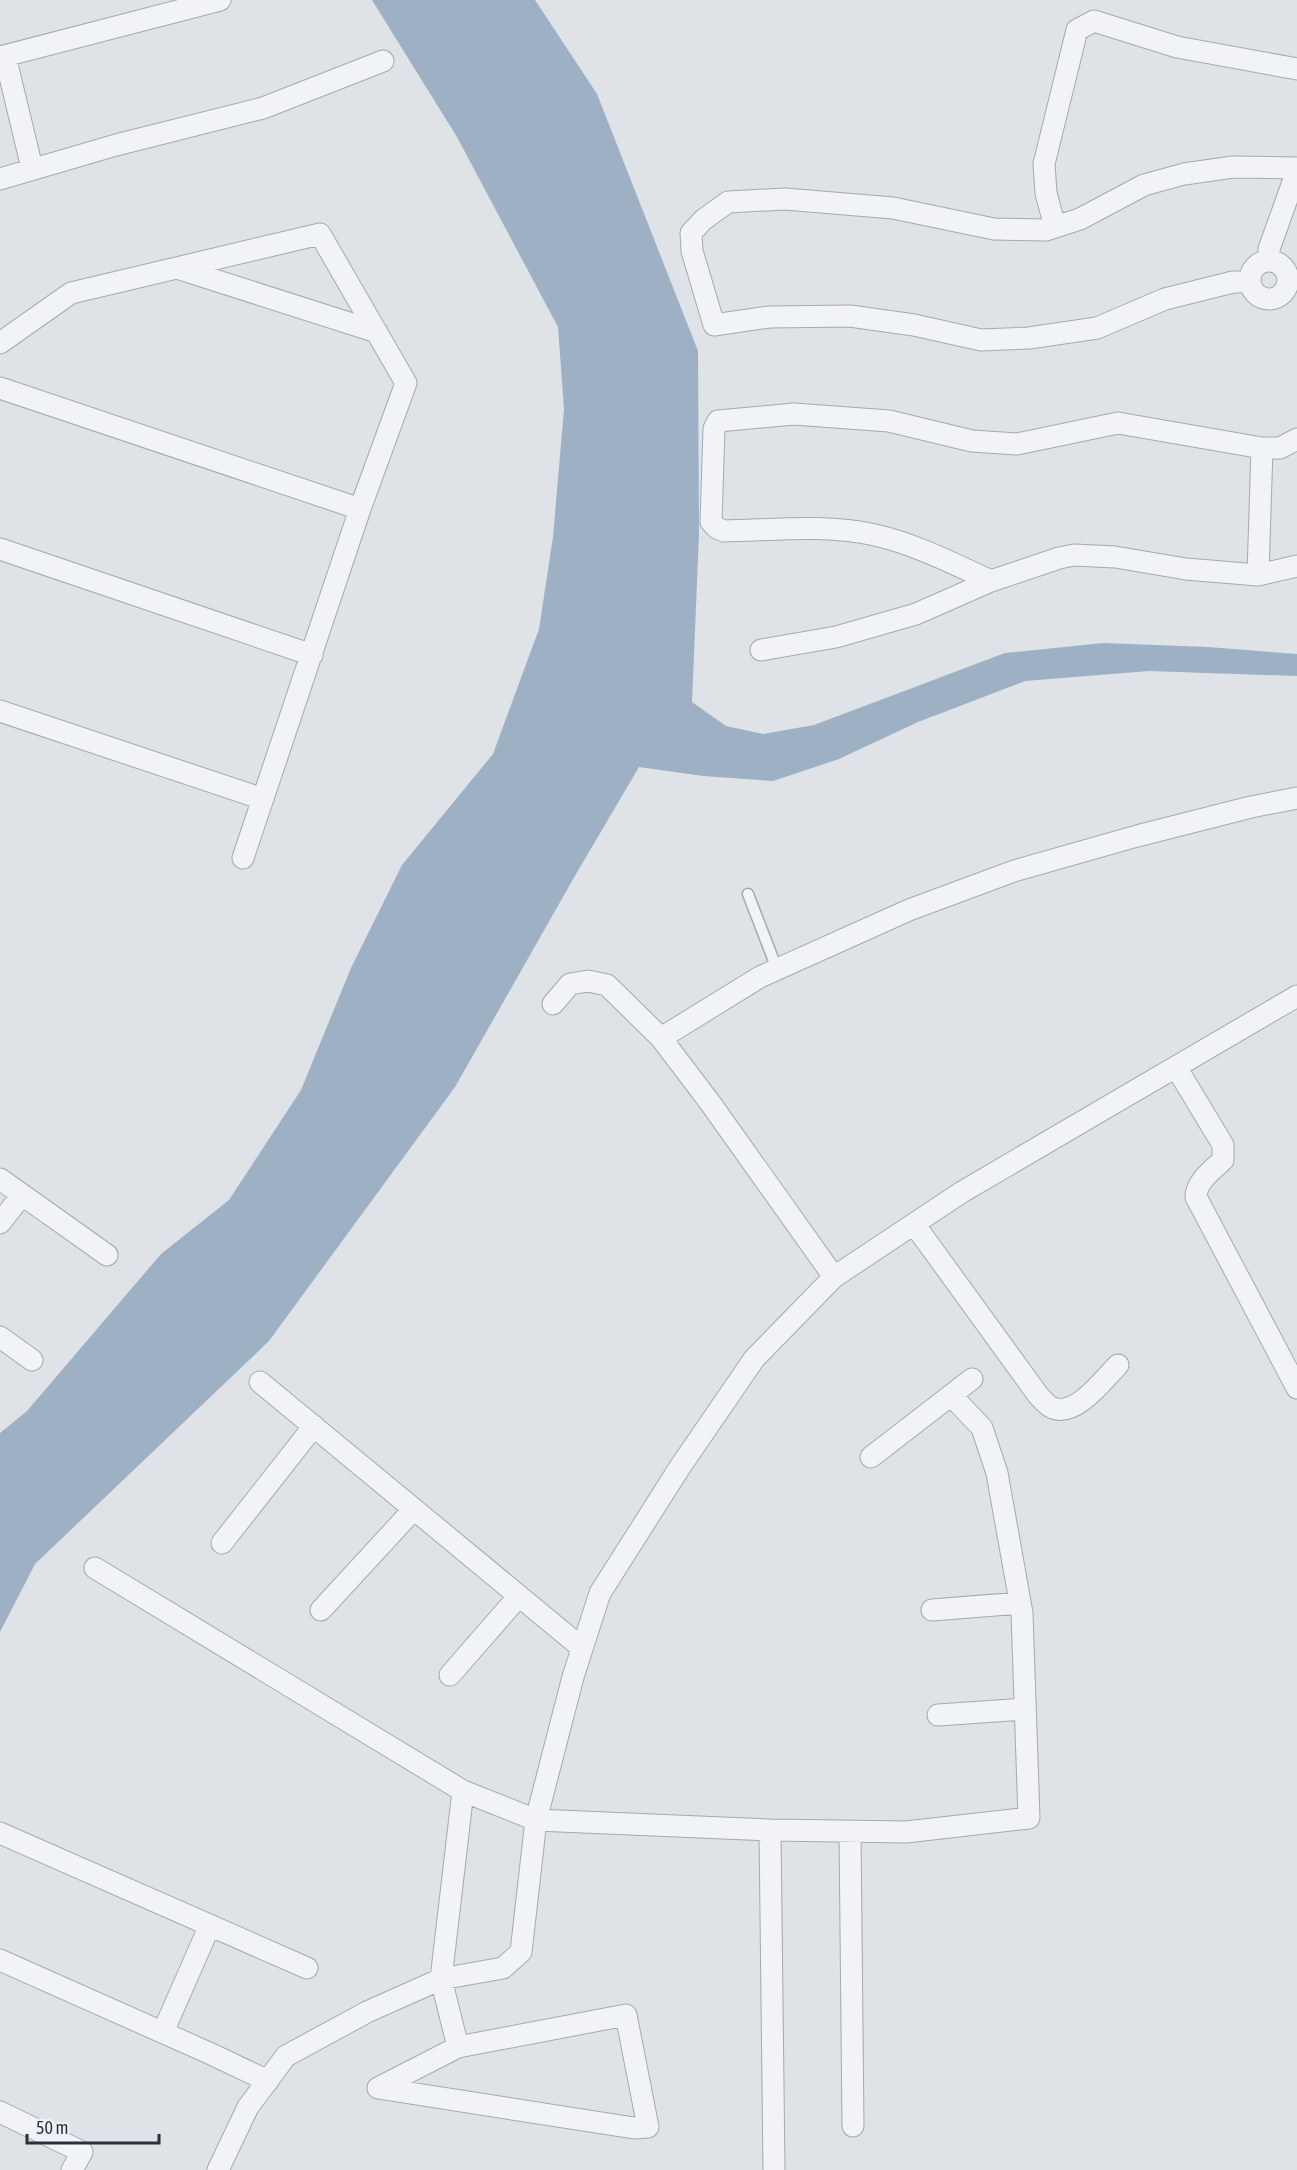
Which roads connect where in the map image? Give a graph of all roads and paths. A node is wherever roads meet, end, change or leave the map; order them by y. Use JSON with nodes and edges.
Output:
{"nodes":[{"id":1,"x":220,"y":0,"type":"edge"},
{"id":2,"x":2,"y":57,"type":"edge"},
{"id":3,"x":383,"y":61,"type":"dead end"},
{"id":4,"x":1297,"y":69,"type":"edge"},
{"id":5,"x":32,"y":168,"type":"junction"},
{"id":6,"x":1297,"y":169,"type":"edge"},
{"id":7,"x":0,"y":178,"type":"edge"},
{"id":8,"x":1055,"y":227,"type":"junction"},
{"id":9,"x":1269,"y":261,"type":"junction"},
{"id":10,"x":179,"y":268,"type":"junction"},
{"id":11,"x":1250,"y":282,"type":"junction"},
{"id":12,"x":1293,"y":286,"type":"edge"},
{"id":13,"x":377,"y":332,"type":"junction"},
{"id":14,"x":0,"y":343,"type":"edge"},
{"id":15,"x":0,"y":388,"type":"edge"},
{"id":16,"x":1297,"y":439,"type":"edge"},
{"id":17,"x":1262,"y":448,"type":"junction"},
{"id":18,"x":360,"y":509,"type":"junction"},
{"id":19,"x":0,"y":549,"type":"edge"},
{"id":20,"x":1297,"y":566,"type":"edge"},
{"id":21,"x":1258,"y":574,"type":"junction"},
{"id":22,"x":991,"y":581,"type":"junction"},
{"id":23,"x":761,"y":650,"type":"dead end"},
{"id":24,"x":312,"y":655,"type":"junction"},
{"id":25,"x":0,"y":711,"type":"edge"},
{"id":26,"x":1297,"y":798,"type":"edge"},
{"id":27,"x":264,"y":799,"type":"junction"},
{"id":28,"x":243,"y":858,"type":"dead end"},
{"id":29,"x":748,"y":894,"type":"dead end"},
{"id":30,"x":777,"y":969,"type":"junction"},
{"id":31,"x":1297,"y":996,"type":"edge"},
{"id":32,"x":554,"y":1004,"type":"dead end"},
{"id":33,"x":661,"y":1038,"type":"junction"},
{"id":34,"x":1176,"y":1068,"type":"junction"},
{"id":35,"x":0,"y":1179,"type":"edge"},
{"id":36,"x":22,"y":1195,"type":"junction"},
{"id":37,"x":0,"y":1223,"type":"edge"},
{"id":38,"x":914,"y":1224,"type":"junction"},
{"id":39,"x":107,"y":1255,"type":"dead end"},
{"id":40,"x":834,"y":1277,"type":"junction"},
{"id":41,"x":0,"y":1337,"type":"edge"},
{"id":42,"x":32,"y":1360,"type":"dead end"},
{"id":43,"x":1118,"y":1365,"type":"dead end"},
{"id":44,"x":972,"y":1378,"type":"dead end"},
{"id":45,"x":260,"y":1382,"type":"dead end"},
{"id":46,"x":1297,"y":1388,"type":"edge"},
{"id":47,"x":951,"y":1395,"type":"junction"},
{"id":48,"x":314,"y":1426,"type":"junction"},
{"id":49,"x":871,"y":1457,"type":"dead end"},
{"id":50,"x":414,"y":1509,"type":"junction"},
{"id":51,"x":222,"y":1543,"type":"dead end"},
{"id":52,"x":96,"y":1568,"type":"dead end"},
{"id":53,"x":519,"y":1596,"type":"junction"},
{"id":54,"x":1020,"y":1603,"type":"junction"},
{"id":55,"x":321,"y":1610,"type":"dead end"},
{"id":56,"x":932,"y":1610,"type":"dead end"},
{"id":57,"x":582,"y":1648,"type":"junction"},
{"id":58,"x":450,"y":1675,"type":"dead end"},
{"id":59,"x":1025,"y":1709,"type":"junction"},
{"id":60,"x":939,"y":1715,"type":"dead end"},
{"id":61,"x":463,"y":1791,"type":"junction"},
{"id":62,"x":536,"y":1820,"type":"junction"},
{"id":63,"x":770,"y":1830,"type":"junction"},
{"id":64,"x":850,"y":1831,"type":"junction"},
{"id":65,"x":0,"y":1833,"type":"edge"},
{"id":66,"x":210,"y":1925,"type":"junction"},
{"id":67,"x":0,"y":1960,"type":"edge"},
{"id":68,"x":307,"y":1968,"type":"dead end"},
{"id":69,"x":441,"y":1979,"type":"junction"},
{"id":70,"x":163,"y":2032,"type":"junction"},
{"id":71,"x":458,"y":2047,"type":"junction"},
{"id":72,"x":268,"y":2081,"type":"junction"},
{"id":73,"x":0,"y":2112,"type":"edge"},
{"id":74,"x":854,"y":2126,"type":"dead end"},
{"id":75,"x":72,"y":2170,"type":"edge"},
{"id":76,"x":218,"y":2170,"type":"edge"},
{"id":77,"x":774,"y":2170,"type":"edge"}],
"edges":[{"from":1,"to":2,"type":"street"},
{"from":2,"to":5,"type":"street"},
{"from":3,"to":5,"type":"street"},
{"from":4,"to":8,"type":"street"},
{"from":5,"to":7,"type":"street"},
{"from":6,"to":8,"type":"street"},
{"from":6,"to":9,"type":"street"},
{"from":8,"to":11,"type":"street"},
{"from":9,"to":11,"type":"street"},
{"from":9,"to":12,"type":"street"},
{"from":10,"to":13,"type":"street"},
{"from":10,"to":13,"type":"street"},
{"from":10,"to":14,"type":"street"},
{"from":11,"to":12,"type":"street"},
{"from":13,"to":18,"type":"street"},
{"from":15,"to":18,"type":"street"},
{"from":16,"to":17,"type":"street"},
{"from":17,"to":21,"type":"street"},
{"from":17,"to":22,"type":"street"},
{"from":18,"to":24,"type":"street"},
{"from":19,"to":24,"type":"street"},
{"from":20,"to":21,"type":"street"},
{"from":21,"to":22,"type":"street"},
{"from":22,"to":23,"type":"street"},
{"from":24,"to":27,"type":"street"},
{"from":25,"to":27,"type":"street"},
{"from":26,"to":30,"type":"street"},
{"from":27,"to":28,"type":"street"},
{"from":29,"to":30,"type":"lane"},
{"from":30,"to":33,"type":"street"},
{"from":31,"to":34,"type":"street"},
{"from":32,"to":33,"type":"street"},
{"from":33,"to":40,"type":"street"},
{"from":34,"to":38,"type":"street"},
{"from":34,"to":46,"type":"street"},
{"from":35,"to":36,"type":"street"},
{"from":36,"to":37,"type":"street"},
{"from":36,"to":39,"type":"street"},
{"from":38,"to":40,"type":"street"},
{"from":38,"to":43,"type":"street"},
{"from":40,"to":57,"type":"street"},
{"from":41,"to":42,"type":"street"},
{"from":44,"to":47,"type":"street"},
{"from":45,"to":48,"type":"street"},
{"from":47,"to":49,"type":"street"},
{"from":47,"to":54,"type":"street"},
{"from":48,"to":50,"type":"street"},
{"from":48,"to":51,"type":"street"},
{"from":50,"to":53,"type":"street"},
{"from":50,"to":55,"type":"street"},
{"from":52,"to":61,"type":"street"},
{"from":53,"to":57,"type":"street"},
{"from":53,"to":58,"type":"street"},
{"from":54,"to":56,"type":"street"},
{"from":54,"to":59,"type":"street"},
{"from":57,"to":62,"type":"street"},
{"from":59,"to":60,"type":"street"},
{"from":59,"to":64,"type":"street"},
{"from":61,"to":62,"type":"street"},
{"from":61,"to":69,"type":"street"},
{"from":62,"to":63,"type":"street"},
{"from":62,"to":69,"type":"street"},
{"from":63,"to":64,"type":"street"},
{"from":63,"to":77,"type":"street"},
{"from":64,"to":74,"type":"street"},
{"from":65,"to":66,"type":"street"},
{"from":66,"to":68,"type":"street"},
{"from":66,"to":70,"type":"street"},
{"from":67,"to":70,"type":"street"},
{"from":69,"to":71,"type":"street"},
{"from":69,"to":72,"type":"street"},
{"from":70,"to":72,"type":"street"},
{"from":71,"to":71,"type":"street"},
{"from":72,"to":76,"type":"street"},
{"from":73,"to":75,"type":"street"}]}
